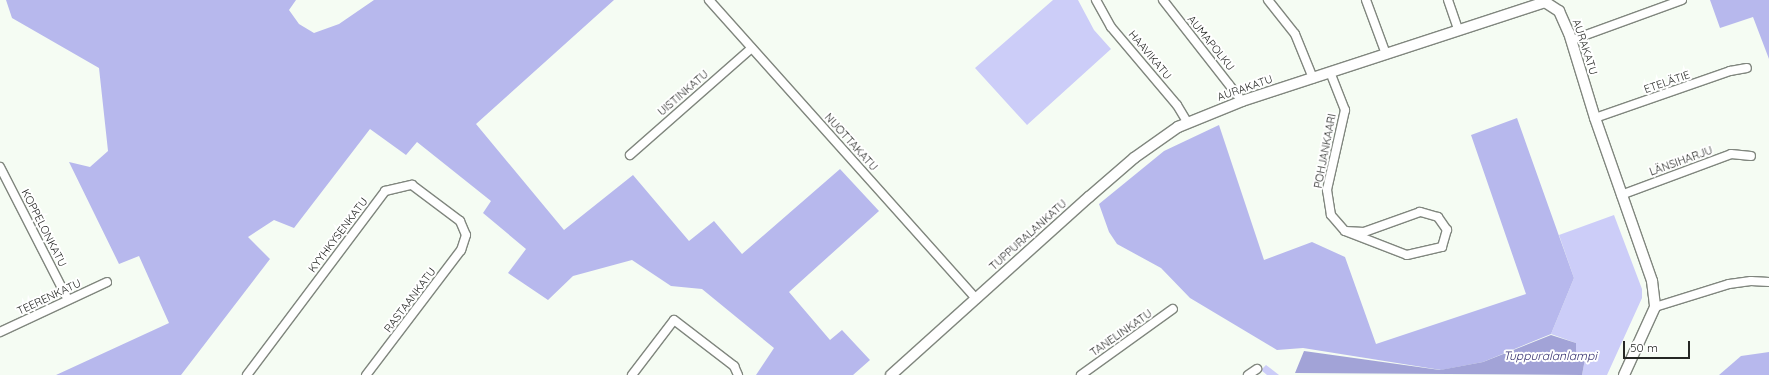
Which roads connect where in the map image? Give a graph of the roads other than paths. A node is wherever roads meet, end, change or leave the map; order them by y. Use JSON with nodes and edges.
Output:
{"nodes":[{"id":1,"x":709,"y":0,"type":"edge"},
{"id":2,"x":1096,"y":0,"type":"edge"},
{"id":3,"x":1163,"y":0,"type":"edge"},
{"id":4,"x":1268,"y":0,"type":"edge"},
{"id":5,"x":1366,"y":0,"type":"edge"},
{"id":6,"x":1448,"y":0,"type":"edge"},
{"id":7,"x":1682,"y":0,"type":"edge"},
{"id":8,"x":1458,"y":28,"type":"junction"},
{"id":9,"x":1572,"y":40,"type":"junction"},
{"id":10,"x":752,"y":48,"type":"junction"},
{"id":11,"x":1386,"y":54,"type":"junction"},
{"id":12,"x":1747,"y":68,"type":"dead end"},
{"id":13,"x":1330,"y":72,"type":"junction"},
{"id":14,"x":1313,"y":78,"type":"junction"},
{"id":15,"x":1242,"y":101,"type":"junction"},
{"id":16,"x":1595,"y":118,"type":"junction"},
{"id":17,"x":1188,"y":123,"type":"junction"},
{"id":18,"x":630,"y":156,"type":"dead end"},
{"id":19,"x":1751,"y":156,"type":"dead end"},
{"id":20,"x":0,"y":166,"type":"edge"},
{"id":21,"x":1621,"y":195,"type":"junction"},
{"id":22,"x":1345,"y":231,"type":"junction"},
{"id":23,"x":466,"y":235,"type":"joint"},
{"id":24,"x":108,"y":282,"type":"dead end"},
{"id":25,"x":1769,"y":282,"type":"edge"},
{"id":26,"x":976,"y":299,"type":"junction"},
{"id":27,"x":68,"y":300,"type":"junction"},
{"id":28,"x":1655,"y":307,"type":"junction"},
{"id":29,"x":1173,"y":310,"type":"dead end"},
{"id":30,"x":0,"y":332,"type":"edge"},
{"id":31,"x":1257,"y":369,"type":"dead end"},
{"id":32,"x":247,"y":375,"type":"edge"},
{"id":33,"x":366,"y":375,"type":"edge"},
{"id":34,"x":632,"y":375,"type":"edge"},
{"id":35,"x":738,"y":375,"type":"edge"},
{"id":36,"x":891,"y":375,"type":"edge"},
{"id":37,"x":1081,"y":375,"type":"edge"},
{"id":38,"x":1248,"y":375,"type":"edge"},
{"id":39,"x":1624,"y":375,"type":"edge"}],
"edges":[{"from":1,"to":10,"type":"street","name":"NUOTTAKATU"},
{"from":2,"to":17,"type":"street","name":"HAAVIKATU"},
{"from":3,"to":15,"type":"street","name":"AUMAPOLKU"},
{"from":4,"to":14,"type":"street"},
{"from":5,"to":11,"type":"street"},
{"from":6,"to":8,"type":"street"},
{"from":7,"to":9,"type":"street"},
{"from":8,"to":9,"type":"street","name":"AURAKATU"},
{"from":8,"to":11,"type":"street","name":"AURAKATU"},
{"from":9,"to":16,"type":"street","name":"AURAKATU"},
{"from":10,"to":18,"type":"street","name":"UISTINKATU"},
{"from":10,"to":26,"type":"street","name":"NUOTTAKATU"},
{"from":11,"to":13,"type":"street","name":"AURAKATU"},
{"from":12,"to":16,"type":"street","name":"ETELÄTIE"},
{"from":13,"to":14,"type":"street","name":"AURAKATU"},
{"from":13,"to":22,"type":"street","name":"POHJANKAARI"},
{"from":14,"to":15,"type":"street","name":"AURAKATU"},
{"from":15,"to":17,"type":"street","name":"AURAKATU"},
{"from":16,"to":21,"type":"street","name":"AURAKATU"},
{"from":17,"to":26,"type":"street","name":"TUPPURALANKATU"},
{"from":19,"to":21,"type":"street","name":"LÄNSIHARJU"},
{"from":20,"to":27,"type":"street","name":"KOPPELONKATU"},
{"from":21,"to":28,"type":"street","name":"AURAKATU"},
{"from":22,"to":22,"type":"street","name":"POHJANKAARI"},
{"from":23,"to":32,"type":"street","name":"KYYHKYSENKATU"},
{"from":23,"to":33,"type":"street","name":"RASTAANKATU"},
{"from":24,"to":27,"type":"street","name":"TEERENKATU"},
{"from":25,"to":28,"type":"street"},
{"from":26,"to":36,"type":"street","name":"TUPPURALANKATU"},
{"from":27,"to":30,"type":"street","name":"TEERENKATU"},
{"from":28,"to":39,"type":"street"},
{"from":29,"to":37,"type":"street","name":"TANELINKATU"},
{"from":31,"to":38,"type":"street"},
{"from":34,"to":35,"type":"street"}]}
